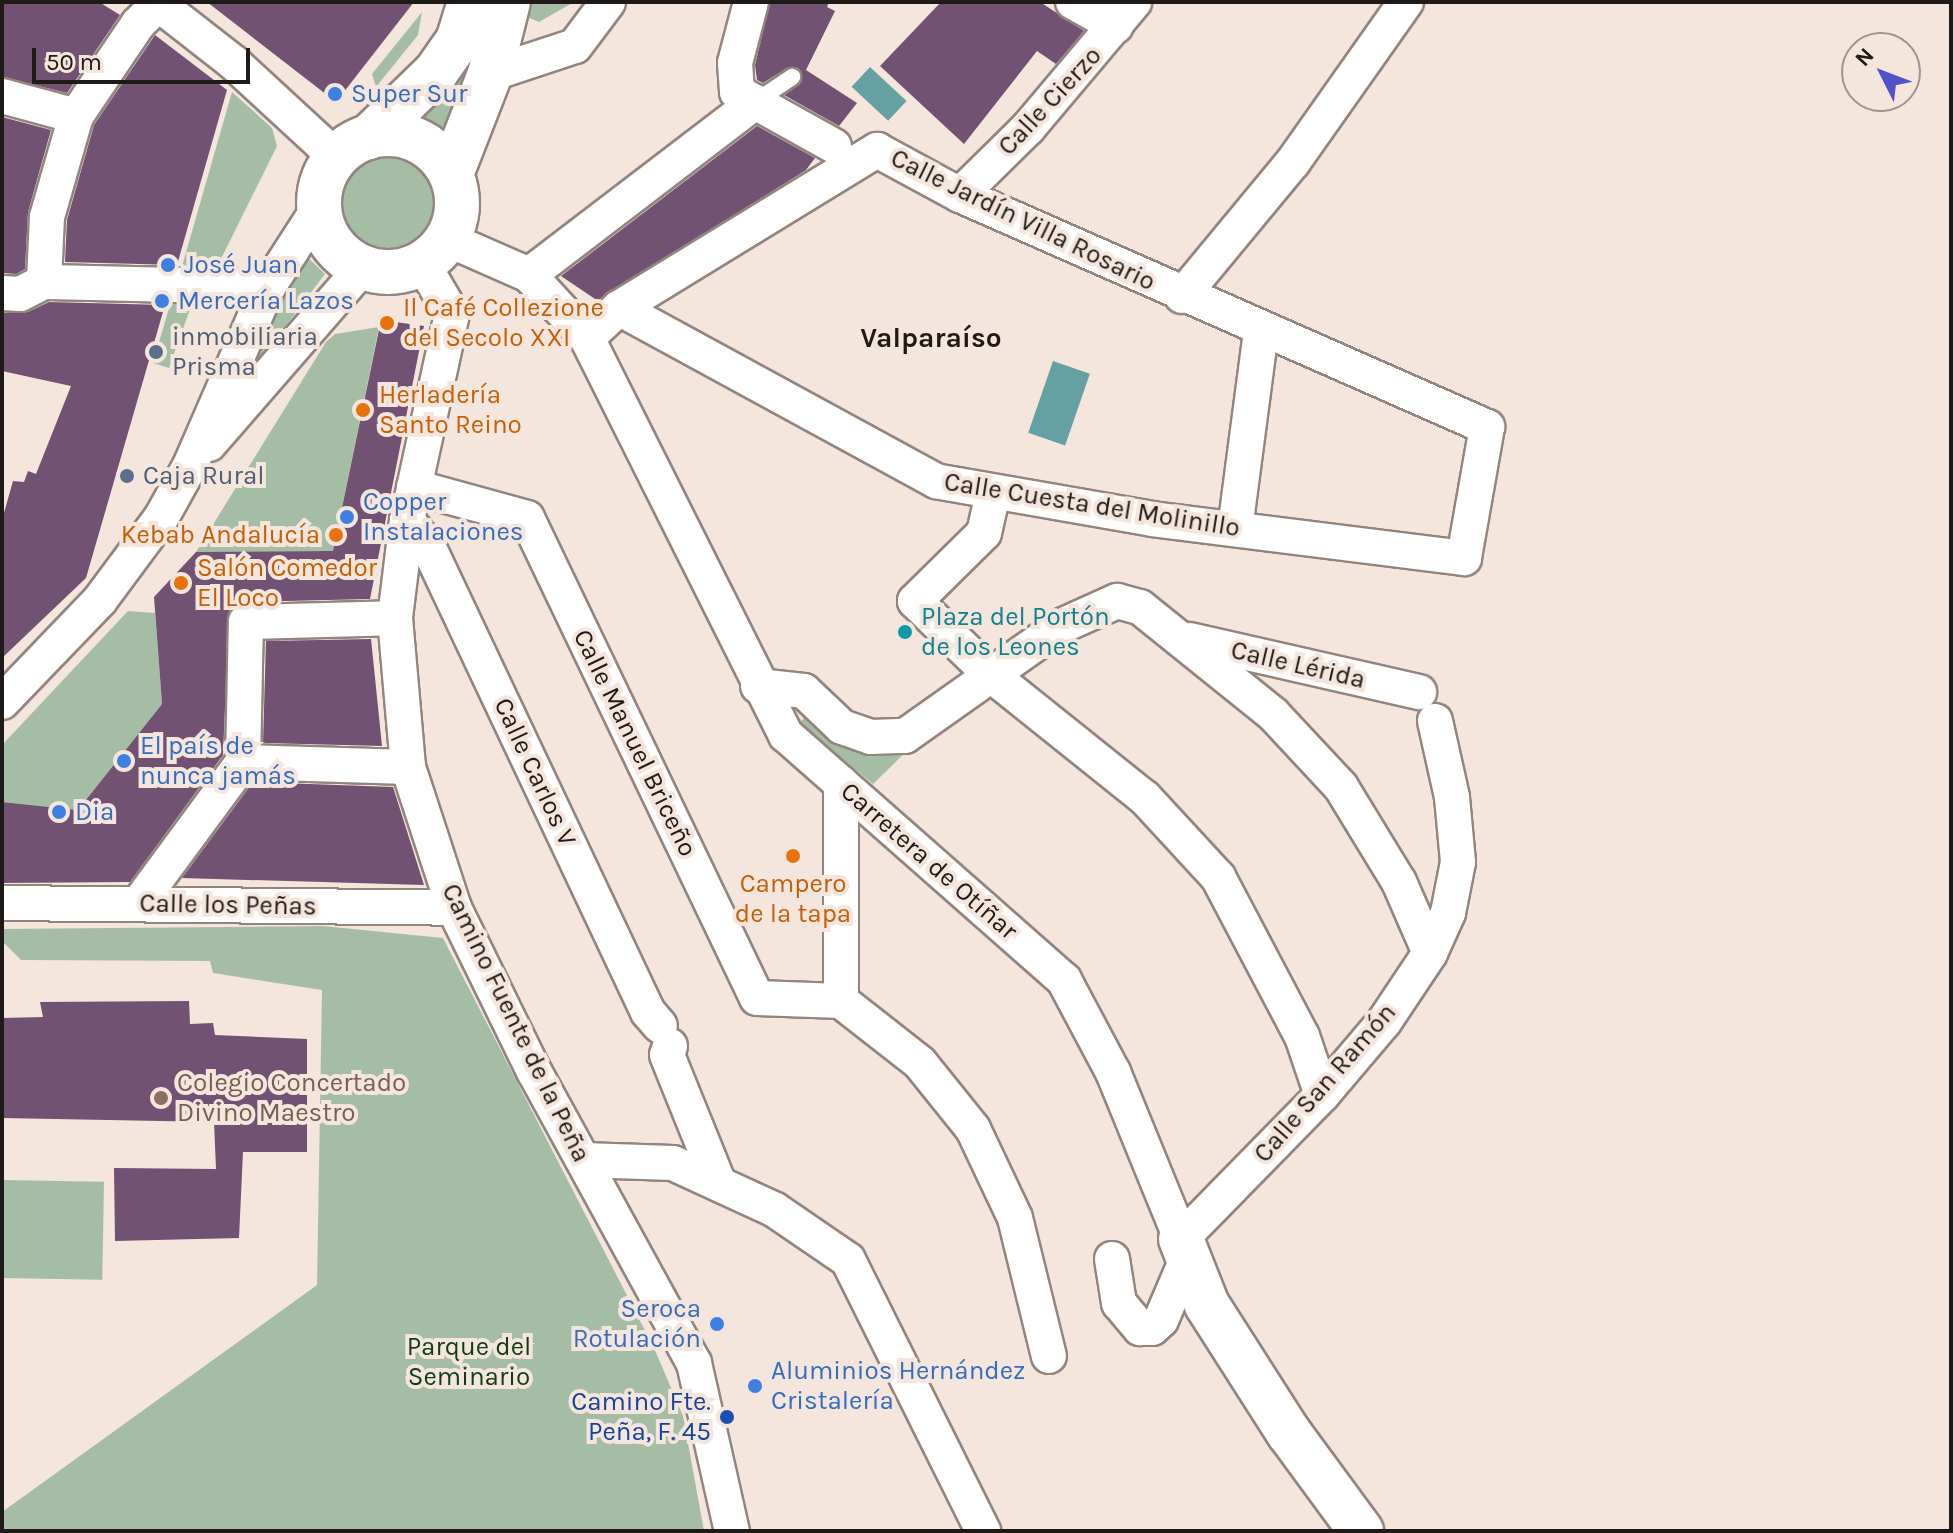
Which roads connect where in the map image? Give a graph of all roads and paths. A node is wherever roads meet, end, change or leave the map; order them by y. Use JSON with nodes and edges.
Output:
{"nodes":[{"id":1,"x":470,"y":2,"type":"edge"},
{"id":2,"x":508,"y":2,"type":"edge"},
{"id":3,"x":608,"y":2,"type":"edge"},
{"id":4,"x":751,"y":2,"type":"edge"},
{"id":5,"x":1073,"y":2,"type":"edge"},
{"id":6,"x":1406,"y":2,"type":"edge"},
{"id":7,"x":157,"y":3,"type":"edge"},
{"id":8,"x":1125,"y":14,"type":"edge"},
{"id":9,"x":490,"y":74,"type":"junction"},
{"id":10,"x":792,"y":77,"type":"dead end"},
{"id":11,"x":2,"y":96,"type":"edge"},
{"id":12,"x":755,"y":102,"type":"junction"},
{"id":13,"x":76,"y":116,"type":"junction"},
{"id":14,"x":834,"y":146,"type":"dead end"},
{"id":15,"x":352,"y":147,"type":"junction"},
{"id":16,"x":451,"y":174,"type":"junction"},
{"id":17,"x":960,"y":195,"type":"junction"},
{"id":18,"x":319,"y":208,"type":"junction"},
{"id":19,"x":435,"y":251,"type":"junction"},
{"id":20,"x":362,"y":268,"type":"junction"},
{"id":21,"x":529,"y":275,"type":"junction"},
{"id":22,"x":44,"y":282,"type":"junction"},
{"id":23,"x":268,"y":287,"type":"junction"},
{"id":24,"x":2,"y":293,"type":"edge"},
{"id":25,"x":1182,"y":296,"type":"junction"},
{"id":26,"x":619,"y":308,"type":"junction"},
{"id":27,"x":1261,"y":331,"type":"junction"},
{"id":28,"x":587,"y":338,"type":"junction"},
{"id":29,"x":190,"y":466,"type":"junction"},
{"id":30,"x":414,"y":487,"type":"junction"},
{"id":31,"x":993,"y":493,"type":"junction"},
{"id":32,"x":407,"y":520,"type":"junction"},
{"id":33,"x":1235,"y":529,"type":"junction"},
{"id":34,"x":1464,"y":558,"type":"joint"},
{"id":35,"x":395,"y":618,"type":"junction"},
{"id":36,"x":1178,"y":637,"type":"junction"},
{"id":37,"x":990,"y":674,"type":"junction"},
{"id":38,"x":758,"y":686,"type":"junction"},
{"id":39,"x":2,"y":702,"type":"edge"},
{"id":40,"x":1427,"y":707,"type":"joint"},
{"id":41,"x":243,"y":762,"type":"junction"},
{"id":42,"x":408,"y":767,"type":"junction"},
{"id":43,"x":841,"y":783,"type":"junction"},
{"id":44,"x":2,"y":903,"type":"edge"},
{"id":45,"x":139,"y":903,"type":"junction"},
{"id":46,"x":454,"y":908,"type":"junction"},
{"id":47,"x":1430,"y":953,"type":"junction"},
{"id":48,"x":841,"y":1001,"type":"junction"},
{"id":49,"x":1322,"y":1095,"type":"junction"},
{"id":50,"x":583,"y":1160,"type":"junction"},
{"id":51,"x":719,"y":1184,"type":"junction"},
{"id":52,"x":1184,"y":1249,"type":"junction"},
{"id":53,"x":1112,"y":1259,"type":"dead end"},
{"id":54,"x":1049,"y":1356,"type":"dead end"},
{"id":55,"x":732,"y":1531,"type":"edge"},
{"id":56,"x":983,"y":1531,"type":"edge"},
{"id":57,"x":1361,"y":1531,"type":"edge"}],
"edges":[{"from":1,"to":15,"type":"main road"},
{"from":2,"to":9,"type":"main road"},
{"from":3,"to":9,"type":"street"},
{"from":4,"to":12,"type":"street"},
{"from":5,"to":8,"type":"street"},
{"from":6,"to":25,"type":"street"},
{"from":7,"to":13,"type":"street"},
{"from":7,"to":15,"type":"street"},
{"from":8,"to":17,"type":"street","name":"Calle Cierzo"},
{"from":9,"to":16,"type":"main road"},
{"from":10,"to":12,"type":"lane"},
{"from":11,"to":13,"type":"street"},
{"from":12,"to":14,"type":"street"},
{"from":12,"to":21,"type":"street"},
{"from":13,"to":22,"type":"street"},
{"from":15,"to":16,"type":"main road"},
{"from":15,"to":18,"type":"main road"},
{"from":16,"to":19,"type":"main road"},
{"from":17,"to":25,"type":"street","name":"Calle Jardín Villa Rosario"},
{"from":17,"to":26,"type":"street","name":"Calle Jardín Villa Rosario"},
{"from":18,"to":20,"type":"main road"},
{"from":18,"to":23,"type":"street"},
{"from":19,"to":20,"type":"main road"},
{"from":19,"to":21,"type":"street","name":"Carretera de Otíñar"},
{"from":19,"to":30,"type":"street","name":"Camino Fuente de la Peña"},
{"from":20,"to":29,"type":"street"},
{"from":21,"to":28,"type":"street","name":"Carretera de Otíñar"},
{"from":22,"to":23,"type":"street"},
{"from":22,"to":24,"type":"street"},
{"from":23,"to":29,"type":"street"},
{"from":25,"to":27,"type":"street","name":"Calle Jardín Villa Rosario"},
{"from":26,"to":28,"type":"street","name":"Calle Jardín Villa Rosario"},
{"from":26,"to":31,"type":"street","name":"Calle Cuesta del Molinillo"},
{"from":27,"to":33,"type":"street"},
{"from":27,"to":34,"type":"street","name":"Calle Jardín Villa Rosario"},
{"from":28,"to":38,"type":"street","name":"Carretera de Otíñar"},
{"from":29,"to":39,"type":"street"},
{"from":30,"to":32,"type":"street","name":"Camino Fuente de la Peña"},
{"from":30,"to":48,"type":"street","name":"Calle Manuel Briceño"},
{"from":31,"to":33,"type":"street","name":"Calle Cuesta del Molinillo"},
{"from":31,"to":37,"type":"street"},
{"from":32,"to":35,"type":"street","name":"Camino Fuente de la Peña"},
{"from":32,"to":51,"type":"street","name":"Calle Carlos V"},
{"from":33,"to":34,"type":"street","name":"Calle Cuesta del Molinillo"},
{"from":35,"to":41,"type":"street"},
{"from":35,"to":42,"type":"street","name":"Camino Fuente de la Peña"},
{"from":36,"to":37,"type":"street"},
{"from":36,"to":40,"type":"street","name":"Calle Lérida"},
{"from":36,"to":47,"type":"street"},
{"from":37,"to":38,"type":"street"},
{"from":37,"to":49,"type":"street"},
{"from":38,"to":43,"type":"street","name":"Carretera de Otíñar"},
{"from":40,"to":47,"type":"street","name":"Calle San Ramón"},
{"from":41,"to":42,"type":"street"},
{"from":41,"to":45,"type":"street"},
{"from":42,"to":46,"type":"street","name":"Camino Fuente de la Peña"},
{"from":43,"to":48,"type":"street"},
{"from":43,"to":52,"type":"street","name":"Carretera de Otíñar"},
{"from":44,"to":45,"type":"street","name":"Calle los Peñas"},
{"from":45,"to":46,"type":"street","name":"Calle los Peñas"},
{"from":46,"to":50,"type":"street","name":"Camino Fuente de la Peña"},
{"from":47,"to":49,"type":"street","name":"Calle San Ramón"},
{"from":48,"to":54,"type":"street"},
{"from":49,"to":52,"type":"street","name":"Calle San Ramón"},
{"from":50,"to":51,"type":"street"},
{"from":50,"to":55,"type":"street","name":"Camino Fuente de la Peña"},
{"from":51,"to":56,"type":"street"},
{"from":52,"to":53,"type":"street"},
{"from":52,"to":57,"type":"main road","name":"Carretera de Otíñar"}]}
